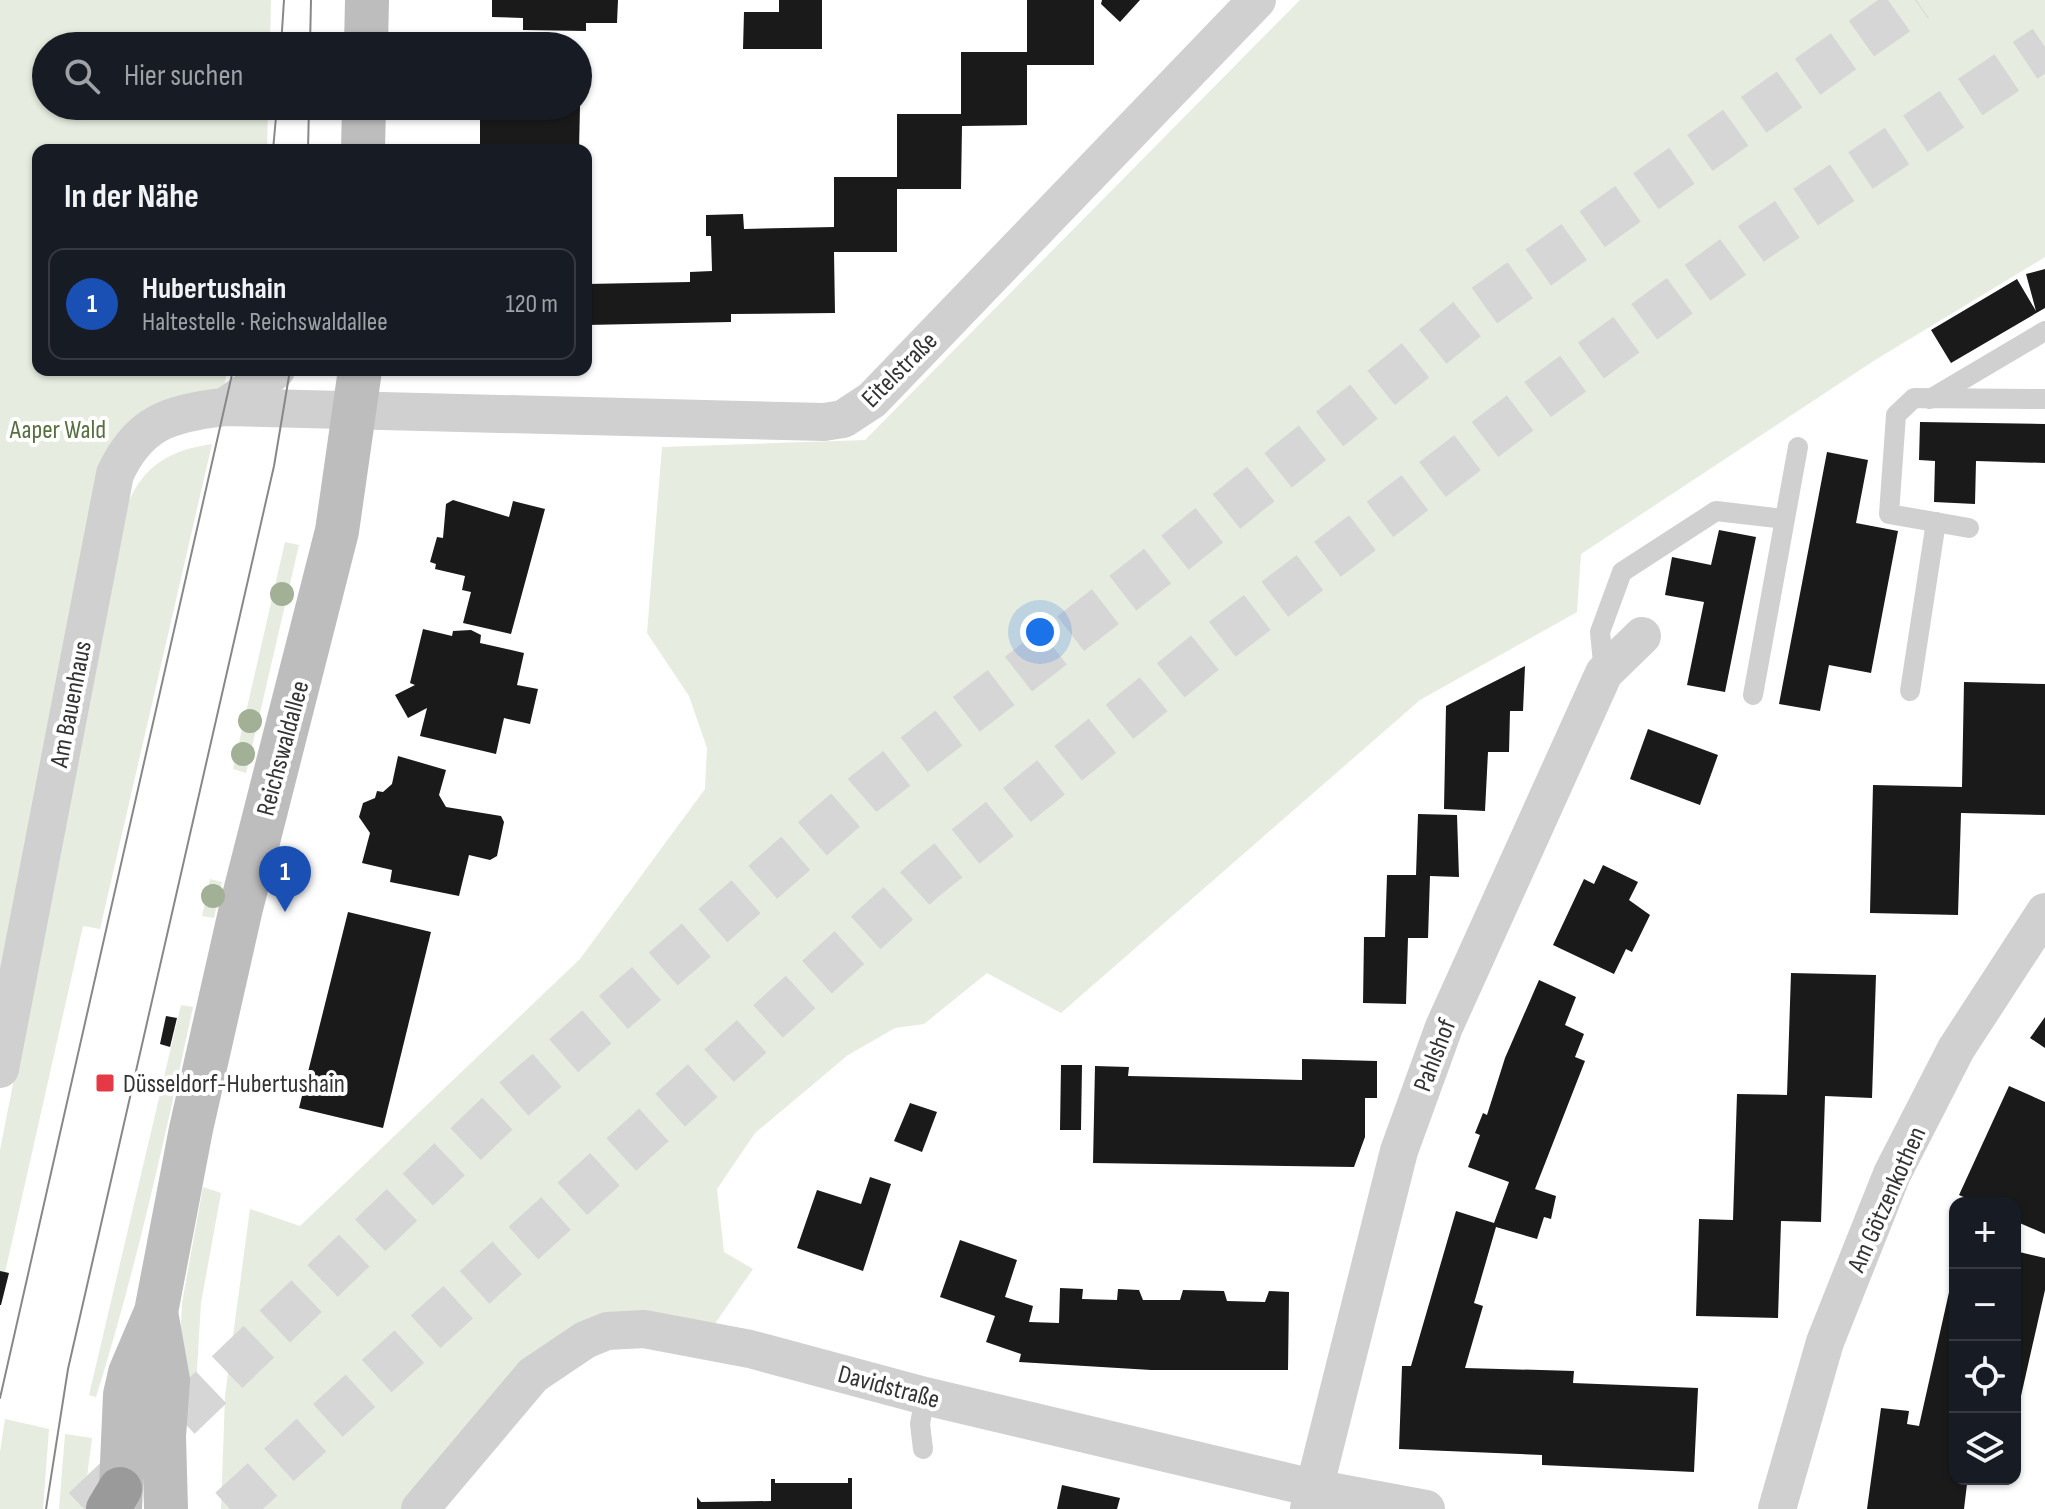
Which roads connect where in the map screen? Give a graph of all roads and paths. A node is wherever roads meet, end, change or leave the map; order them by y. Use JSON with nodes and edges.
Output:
{"nodes":[{"id":1,"x":367,"y":0,"type":"edge"},
{"id":2,"x":1257,"y":0,"type":"edge"},
{"id":3,"x":366,"y":32,"type":"edge"},
{"id":4,"x":364,"y":120,"type":"edge"},
{"id":5,"x":363,"y":144,"type":"edge"},
{"id":6,"x":2045,"y":331,"type":"edge"},
{"id":7,"x":268,"y":376,"type":"edge"},
{"id":8,"x":358,"y":391,"type":"edge"},
{"id":9,"x":1930,"y":399,"type":"junction"},
{"id":10,"x":2045,"y":399,"type":"edge"},
{"id":11,"x":225,"y":407,"type":"junction"},
{"id":12,"x":1798,"y":447,"type":"dead end"},
{"id":13,"x":1784,"y":519,"type":"junction"},
{"id":14,"x":1936,"y":522,"type":"junction"},
{"id":15,"x":1969,"y":528,"type":"dead end"},
{"id":16,"x":1642,"y":636,"type":"dead end"},
{"id":17,"x":1604,"y":673,"type":"junction"},
{"id":18,"x":1910,"y":691,"type":"dead end"},
{"id":19,"x":1753,"y":695,"type":"dead end"},
{"id":20,"x":2045,"y":912,"type":"edge"},
{"id":21,"x":0,"y":1069,"type":"edge"},
{"id":22,"x":156,"y":1312,"type":"junction"},
{"id":23,"x":925,"y":1396,"type":"junction"},
{"id":24,"x":923,"y":1449,"type":"dead end"},
{"id":25,"x":1311,"y":1498,"type":"edge"},
{"id":26,"x":116,"y":1502,"type":"edge"},
{"id":27,"x":166,"y":1509,"type":"edge"},
{"id":28,"x":420,"y":1509,"type":"edge"},
{"id":29,"x":1426,"y":1509,"type":"edge"},
{"id":30,"x":1777,"y":1509,"type":"edge"}],
"edges":[{"from":1,"to":3,"type":"main road"},
{"from":2,"to":8,"type":"street","name":"Eitelstraße"},
{"from":4,"to":5,"type":"main road"},
{"from":6,"to":9,"type":"lane"},
{"from":7,"to":11,"type":"street","name":"Am Bauenhaus"},
{"from":8,"to":11,"type":"street","name":"Am Bauenhaus"},
{"from":8,"to":22,"type":"main road","name":"Reichswaldallee"},
{"from":9,"to":10,"type":"lane"},
{"from":9,"to":14,"type":"lane"},
{"from":11,"to":21,"type":"street","name":"Am Bauenhaus"},
{"from":12,"to":13,"type":"lane"},
{"from":13,"to":17,"type":"lane"},
{"from":13,"to":19,"type":"lane"},
{"from":14,"to":15,"type":"lane"},
{"from":14,"to":18,"type":"lane"},
{"from":16,"to":17,"type":"street","name":"Pahlshof"},
{"from":17,"to":25,"type":"street","name":"Pahlshof"},
{"from":20,"to":30,"type":"street","name":"Am Götzenkothen"},
{"from":22,"to":26,"type":"main road","name":"Reichswaldallee"},
{"from":22,"to":27,"type":"main road","name":"Reichswaldallee"},
{"from":23,"to":24,"type":"lane"},
{"from":23,"to":25,"type":"street","name":"Davidstraße"},
{"from":23,"to":28,"type":"street","name":"Davidstraße"},
{"from":25,"to":29,"type":"street","name":"Davidstraße"}]}
